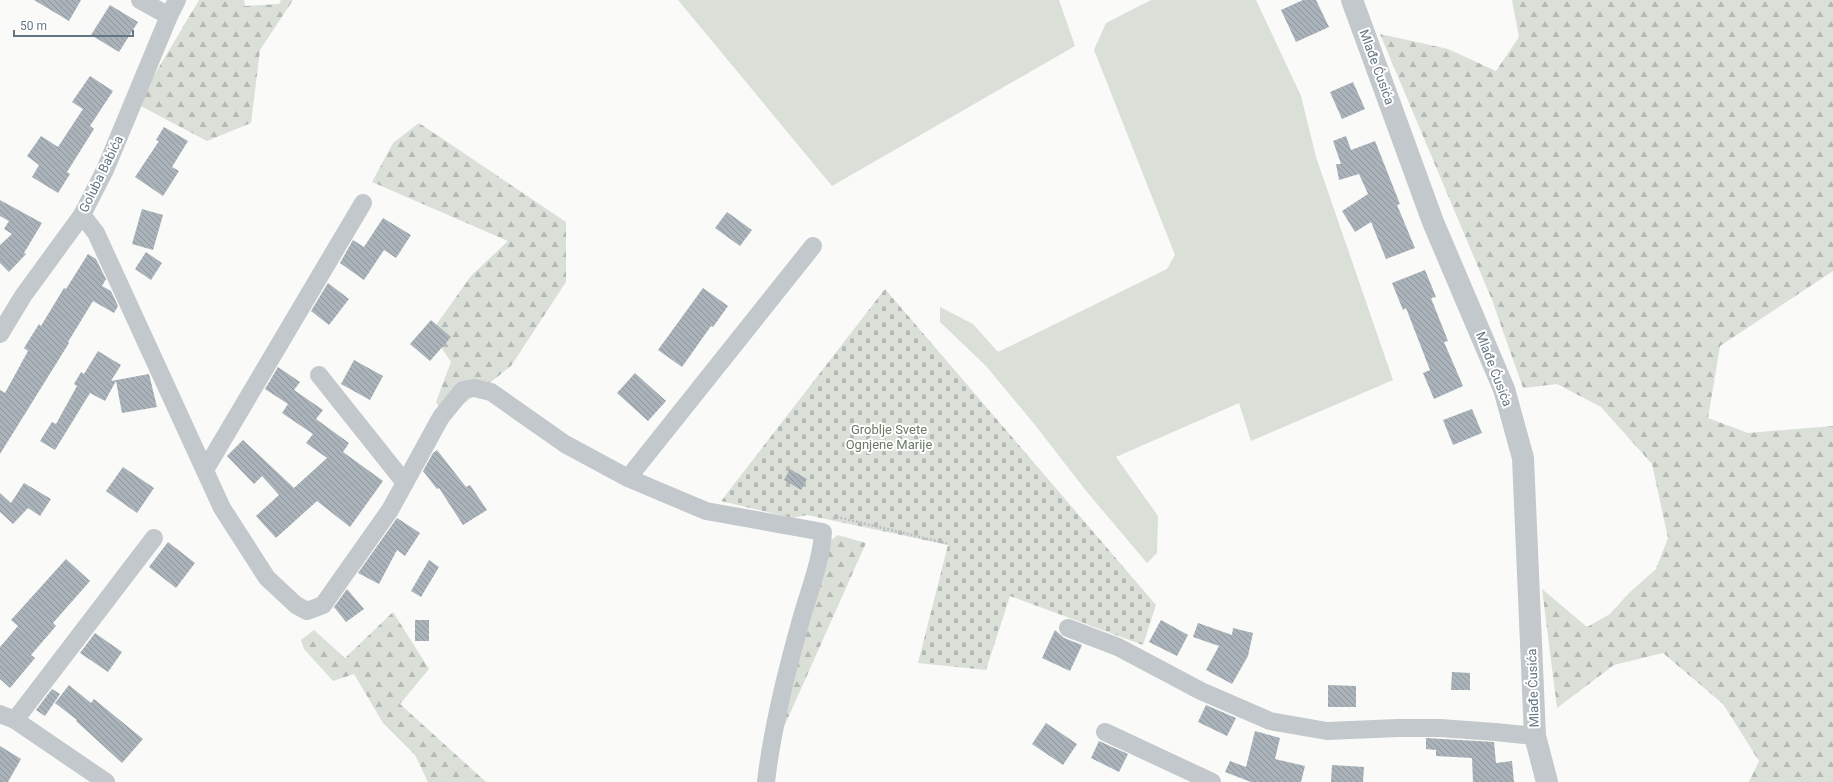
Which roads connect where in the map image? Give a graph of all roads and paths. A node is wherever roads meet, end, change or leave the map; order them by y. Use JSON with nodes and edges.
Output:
{"nodes":[{"id":1,"x":140,"y":0,"type":"edge"},
{"id":2,"x":177,"y":0,"type":"edge"},
{"id":3,"x":1352,"y":0,"type":"edge"},
{"id":4,"x":169,"y":16,"type":"junction"},
{"id":5,"x":363,"y":203,"type":"dead end"},
{"id":6,"x":82,"y":215,"type":"junction"},
{"id":7,"x":813,"y":246,"type":"dead end"},
{"id":8,"x":0,"y":334,"type":"edge"},
{"id":9,"x":319,"y":375,"type":"dead end"},
{"id":10,"x":205,"y":470,"type":"junction"},
{"id":11,"x":628,"y":478,"type":"junction"},
{"id":12,"x":405,"y":483,"type":"junction"},
{"id":13,"x":814,"y":530,"type":"junction"},
{"id":14,"x":154,"y":538,"type":"dead end"},
{"id":15,"x":948,"y":544,"type":"dead end"},
{"id":16,"x":1068,"y":628,"type":"dead end"},
{"id":17,"x":8,"y":717,"type":"edge"},
{"id":18,"x":1106,"y":732,"type":"dead end"},
{"id":19,"x":1535,"y":736,"type":"junction"},
{"id":20,"x":95,"y":779,"type":"edge"},
{"id":21,"x":766,"y":782,"type":"edge"},
{"id":22,"x":1212,"y":782,"type":"edge"},
{"id":23,"x":1547,"y":782,"type":"edge"}],
"edges":[{"from":1,"to":4,"type":"street"},
{"from":2,"to":4,"type":"street","name":"Goluba Babića"},
{"from":3,"to":19,"type":"street","name":"Mlađe Ćusića"},
{"from":4,"to":6,"type":"street","name":"Goluba Babića"},
{"from":5,"to":10,"type":"street"},
{"from":6,"to":8,"type":"street","name":"Goluba Babića"},
{"from":6,"to":10,"type":"street"},
{"from":7,"to":11,"type":"street"},
{"from":9,"to":12,"type":"street"},
{"from":10,"to":12,"type":"street"},
{"from":11,"to":12,"type":"street"},
{"from":11,"to":13,"type":"street"},
{"from":13,"to":15,"type":"path"},
{"from":13,"to":21,"type":"street"},
{"from":14,"to":17,"type":"street"},
{"from":16,"to":19,"type":"street"},
{"from":17,"to":20,"type":"street"},
{"from":18,"to":22,"type":"street"},
{"from":19,"to":23,"type":"street","name":"Mlađe Ćusića"}]}
